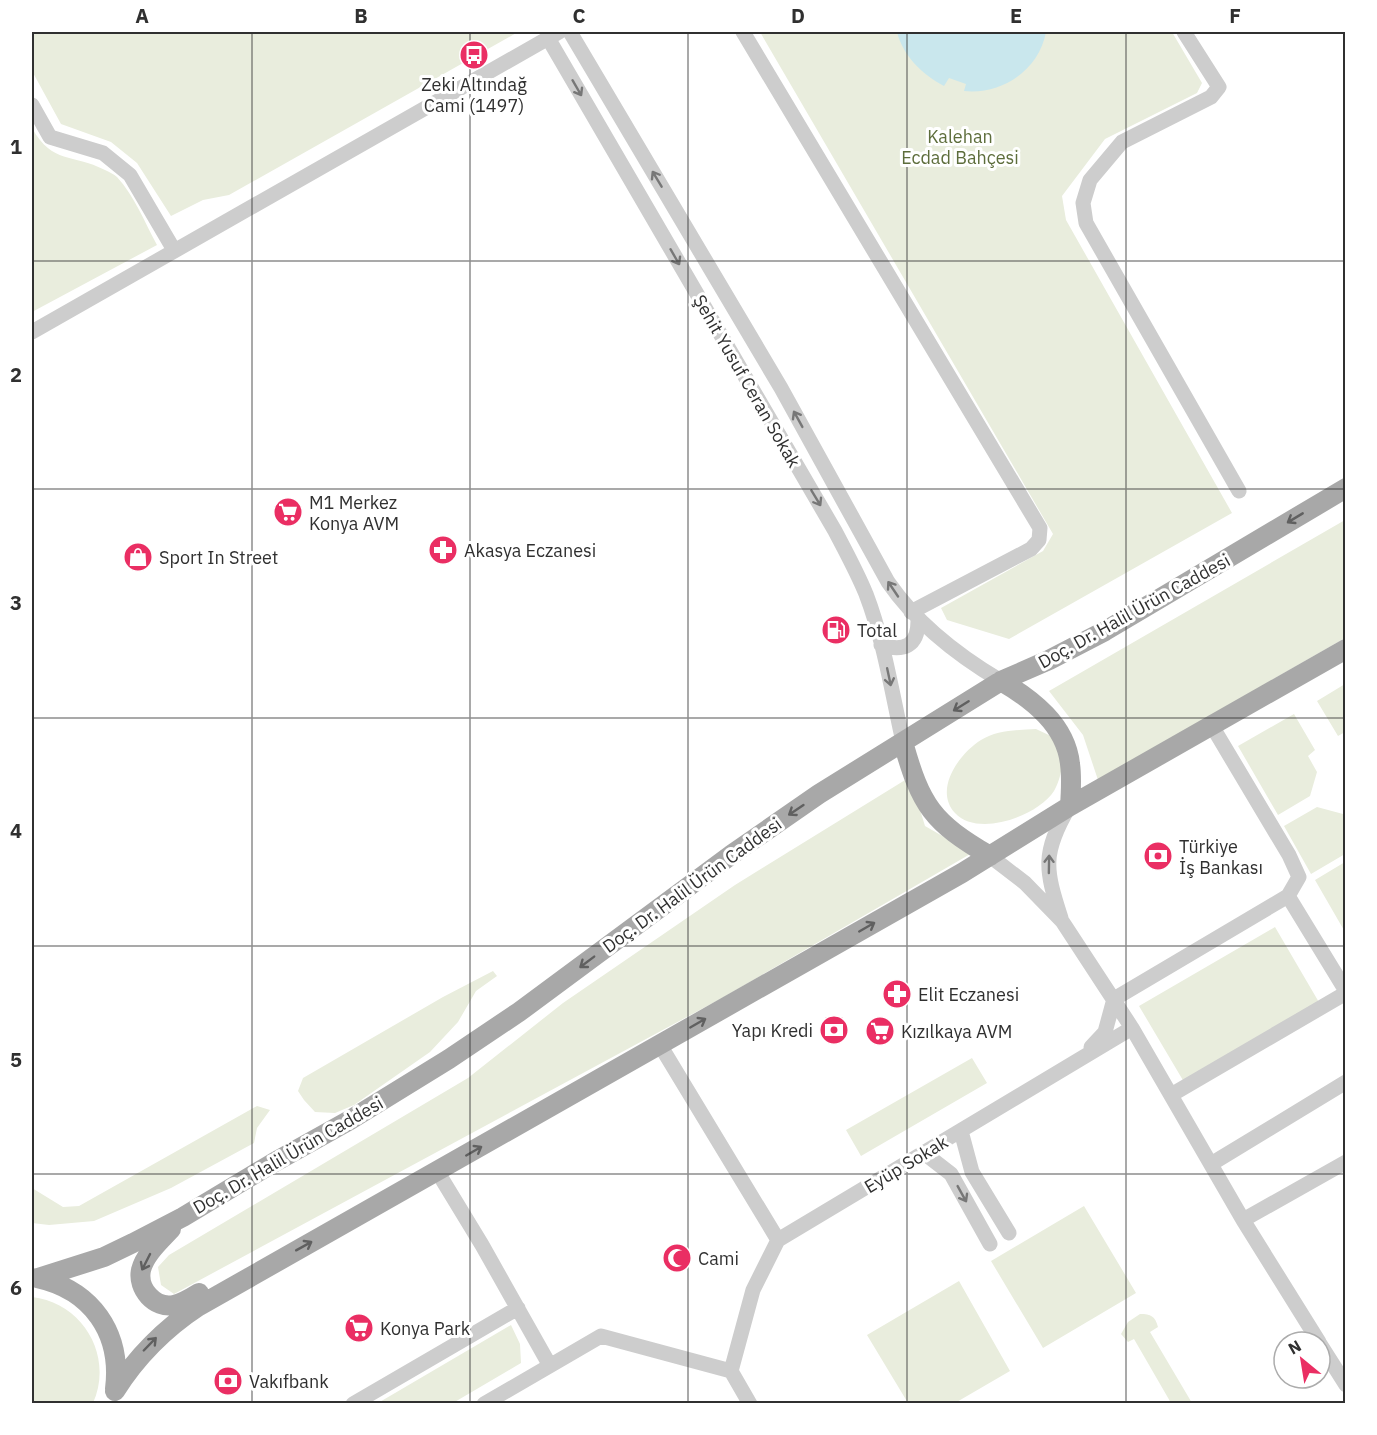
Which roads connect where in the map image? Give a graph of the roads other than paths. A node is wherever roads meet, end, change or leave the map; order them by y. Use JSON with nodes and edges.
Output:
{"nodes":[{"id":1,"x":570,"y":32,"type":"edge"},
{"id":2,"x":743,"y":32,"type":"edge"},
{"id":3,"x":1184,"y":32,"type":"edge"},
{"id":4,"x":553,"y":35,"type":"edge"},
{"id":5,"x":32,"y":105,"type":"edge"},
{"id":6,"x":174,"y":250,"type":"junction"},
{"id":7,"x":32,"y":332,"type":"edge"},
{"id":8,"x":1346,"y":488,"type":"edge"},
{"id":9,"x":1239,"y":491,"type":"dead end"},
{"id":10,"x":915,"y":617,"type":"junction"},
{"id":11,"x":881,"y":645,"type":"junction"},
{"id":12,"x":1346,"y":649,"type":"edge"},
{"id":13,"x":1001,"y":681,"type":"junction"},
{"id":14,"x":1212,"y":726,"type":"junction"},
{"id":15,"x":903,"y":742,"type":"junction"},
{"id":16,"x":1070,"y":806,"type":"junction"},
{"id":17,"x":990,"y":856,"type":"junction"},
{"id":18,"x":1288,"y":896,"type":"junction"},
{"id":19,"x":1062,"y":921,"type":"junction"},
{"id":20,"x":1346,"y":992,"type":"edge"},
{"id":21,"x":1114,"y":999,"type":"junction"},
{"id":22,"x":1132,"y":1028,"type":"junction"},
{"id":23,"x":660,"y":1045,"type":"junction"},
{"id":24,"x":1081,"y":1059,"type":"junction"},
{"id":25,"x":1346,"y":1082,"type":"edge"},
{"id":26,"x":1171,"y":1095,"type":"junction"},
{"id":27,"x":961,"y":1131,"type":"junction"},
{"id":28,"x":924,"y":1153,"type":"junction"},
{"id":29,"x":1346,"y":1162,"type":"edge"},
{"id":30,"x":1211,"y":1164,"type":"junction"},
{"id":31,"x":437,"y":1172,"type":"junction"},
{"id":32,"x":183,"y":1217,"type":"junction"},
{"id":33,"x":1243,"y":1220,"type":"junction"},
{"id":34,"x":1009,"y":1233,"type":"dead end"},
{"id":35,"x":778,"y":1240,"type":"junction"},
{"id":36,"x":990,"y":1244,"type":"dead end"},
{"id":37,"x":253,"y":1275,"type":"junction"},
{"id":38,"x":34,"y":1278,"type":"edge"},
{"id":39,"x":518,"y":1308,"type":"junction"},
{"id":40,"x":1311,"y":1330,"type":"edge"},
{"id":41,"x":1332,"y":1363,"type":"edge"},
{"id":42,"x":549,"y":1364,"type":"junction"},
{"id":43,"x":731,"y":1371,"type":"junction"},
{"id":44,"x":1346,"y":1385,"type":"edge"},
{"id":45,"x":113,"y":1397,"type":"edge"},
{"id":46,"x":353,"y":1404,"type":"edge"},
{"id":47,"x":484,"y":1404,"type":"edge"},
{"id":48,"x":750,"y":1404,"type":"edge"}],
"edges":[{"from":10,"to":1,"type":"street","name":"Şehit Yusuf Ceran Sokak","one_way":true},
{"from":2,"to":10,"type":"street"},
{"from":3,"to":9,"type":"street"},
{"from":4,"to":6,"type":"street"},
{"from":4,"to":11,"type":"street","name":"Şehit Yusuf Ceran Sokak","one_way":true},
{"from":5,"to":6,"type":"street"},
{"from":6,"to":7,"type":"street"},
{"from":8,"to":13,"type":"main road","name":"Doç. Dr. Halil Ürün Caddesi","one_way":true},
{"from":10,"to":11,"type":"street"},
{"from":10,"to":13,"type":"street","name":"Şehit Yusuf Ceran Sokak"},
{"from":11,"to":15,"type":"street","name":"Şehit Yusuf Ceran Sokak","one_way":true},
{"from":12,"to":14,"type":"main road"},
{"from":13,"to":15,"type":"main road","name":"Doç. Dr. Halil Ürün Caddesi","one_way":true},
{"from":13,"to":16,"type":"main road"},
{"from":14,"to":16,"type":"main road"},
{"from":14,"to":18,"type":"street"},
{"from":15,"to":17,"type":"main road"},
{"from":15,"to":32,"type":"main road","name":"Doç. Dr. Halil Ürün Caddesi","one_way":true},
{"from":16,"to":17,"type":"main road"},
{"from":19,"to":16,"type":"street","one_way":true},
{"from":17,"to":19,"type":"street"},
{"from":23,"to":17,"type":"main road","one_way":true},
{"from":18,"to":20,"type":"street"},
{"from":18,"to":21,"type":"street"},
{"from":19,"to":21,"type":"street"},
{"from":20,"to":26,"type":"street"},
{"from":21,"to":22,"type":"street"},
{"from":21,"to":24,"type":"street"},
{"from":22,"to":24,"type":"street","name":"Eyüp Sokak"},
{"from":22,"to":26,"type":"street"},
{"from":31,"to":23,"type":"main road","one_way":true},
{"from":23,"to":35,"type":"street"},
{"from":24,"to":27,"type":"street","name":"Eyüp Sokak"},
{"from":25,"to":30,"type":"street"},
{"from":26,"to":30,"type":"street"},
{"from":27,"to":28,"type":"street","name":"Eyüp Sokak"},
{"from":27,"to":34,"type":"street"},
{"from":28,"to":35,"type":"street","name":"Eyüp Sokak"},
{"from":28,"to":36,"type":"street","one_way":true},
{"from":29,"to":33,"type":"street"},
{"from":30,"to":33,"type":"street"},
{"from":37,"to":31,"type":"main road","one_way":true},
{"from":31,"to":39,"type":"street"},
{"from":32,"to":37,"type":"main road","one_way":true},
{"from":32,"to":38,"type":"main road","name":"Doç. Dr. Halil Ürün Caddesi"},
{"from":33,"to":40,"type":"street"},
{"from":35,"to":43,"type":"street"},
{"from":45,"to":37,"type":"main road","one_way":true},
{"from":38,"to":45,"type":"main road"},
{"from":39,"to":42,"type":"street"},
{"from":39,"to":46,"type":"street"},
{"from":41,"to":44,"type":"street"},
{"from":42,"to":43,"type":"street"},
{"from":42,"to":47,"type":"street"},
{"from":43,"to":48,"type":"street"}]}
